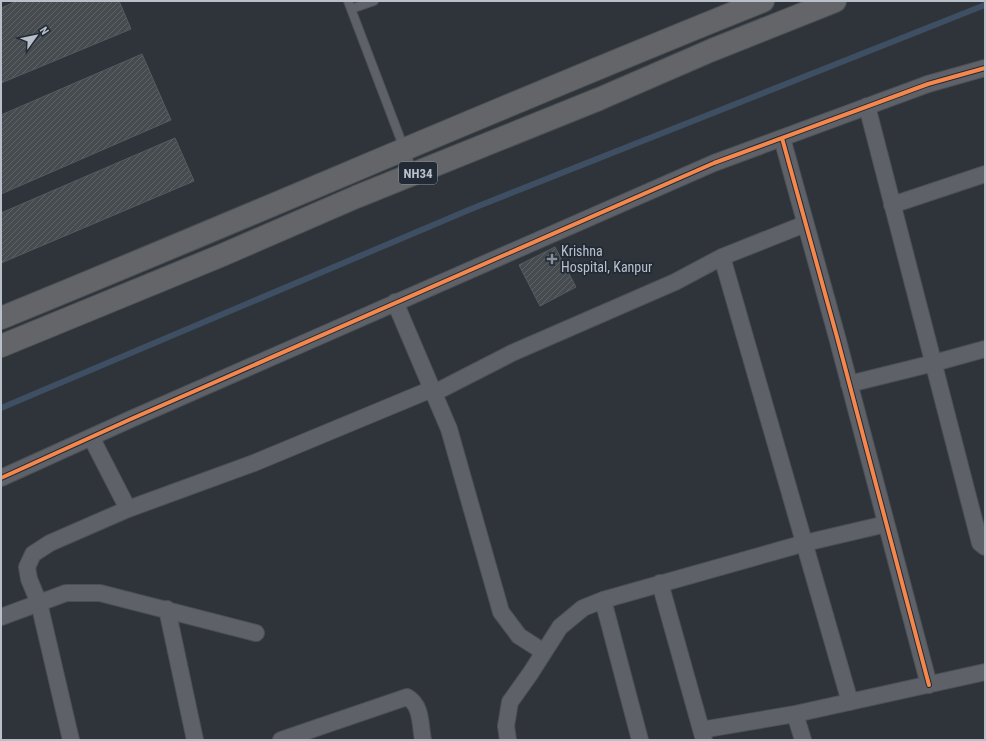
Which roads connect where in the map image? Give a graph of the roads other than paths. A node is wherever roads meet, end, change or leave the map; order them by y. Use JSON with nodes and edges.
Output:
{"nodes":[{"id":1,"x":374,"y":1,"type":"edge"},
{"id":2,"x":763,"y":1,"type":"edge"},
{"id":3,"x":835,"y":1,"type":"edge"},
{"id":4,"x":349,"y":5,"type":"edge"},
{"id":5,"x":985,"y":68,"type":"edge"},
{"id":6,"x":866,"y":106,"type":"junction"},
{"id":7,"x":782,"y":138,"type":"junction"},
{"id":8,"x":404,"y":149,"type":"junction"},
{"id":9,"x":985,"y":174,"type":"edge"},
{"id":10,"x":414,"y":175,"type":"junction"},
{"id":11,"x":892,"y":205,"type":"junction"},
{"id":12,"x":805,"y":224,"type":"junction"},
{"id":13,"x":722,"y":257,"type":"junction"},
{"id":14,"x":395,"y":302,"type":"junction"},
{"id":15,"x":1,"y":318,"type":"edge"},
{"id":16,"x":1,"y":346,"type":"edge"},
{"id":17,"x":985,"y":349,"type":"edge"},
{"id":18,"x":934,"y":363,"type":"junction"},
{"id":19,"x":849,"y":384,"type":"junction"},
{"id":20,"x":433,"y":391,"type":"junction"},
{"id":21,"x":91,"y":437,"type":"junction"},
{"id":22,"x":1,"y":478,"type":"edge"},
{"id":23,"x":128,"y":509,"type":"junction"},
{"id":24,"x":886,"y":524,"type":"junction"},
{"id":25,"x":805,"y":543,"type":"junction"},
{"id":26,"x":985,"y":547,"type":"edge"},
{"id":27,"x":660,"y":583,"type":"junction"},
{"id":28,"x":603,"y":600,"type":"junction"},
{"id":29,"x":39,"y":603,"type":"junction"},
{"id":30,"x":167,"y":609,"type":"junction"},
{"id":31,"x":1,"y":617,"type":"edge"},
{"id":32,"x":256,"y":633,"type":"dead end"},
{"id":33,"x":544,"y":652,"type":"junction"},
{"id":34,"x":985,"y":672,"type":"edge"},
{"id":35,"x":929,"y":685,"type":"junction"},
{"id":36,"x":850,"y":702,"type":"junction"},
{"id":37,"x":795,"y":714,"type":"junction"},
{"id":38,"x":703,"y":735,"type":"edge"},
{"id":39,"x":71,"y":740,"type":"edge"},
{"id":40,"x":195,"y":740,"type":"edge"},
{"id":41,"x":281,"y":740,"type":"edge"},
{"id":42,"x":423,"y":740,"type":"edge"},
{"id":43,"x":508,"y":740,"type":"edge"},
{"id":44,"x":640,"y":740,"type":"edge"},
{"id":45,"x":803,"y":740,"type":"edge"}],
"edges":[{"from":1,"to":4,"type":"lane"},
{"from":2,"to":8,"type":"highway","number":"NH34"},
{"from":3,"to":10,"type":"highway","number":"NH34"},
{"from":4,"to":8,"type":"lane"},
{"from":5,"to":6,"type":"street"},
{"from":6,"to":7,"type":"street"},
{"from":6,"to":11,"type":"street"},
{"from":7,"to":12,"type":"street"},
{"from":7,"to":14,"type":"street"},
{"from":8,"to":10,"type":"lane"},
{"from":8,"to":15,"type":"highway","number":"NH34"},
{"from":9,"to":11,"type":"street"},
{"from":10,"to":16,"type":"highway","number":"NH34"},
{"from":11,"to":18,"type":"street"},
{"from":12,"to":13,"type":"street"},
{"from":12,"to":19,"type":"street"},
{"from":13,"to":20,"type":"street"},
{"from":13,"to":25,"type":"street"},
{"from":14,"to":20,"type":"street"},
{"from":14,"to":21,"type":"street"},
{"from":17,"to":18,"type":"street"},
{"from":18,"to":19,"type":"street"},
{"from":18,"to":26,"type":"street"},
{"from":19,"to":24,"type":"street"},
{"from":20,"to":23,"type":"street"},
{"from":20,"to":33,"type":"street"},
{"from":21,"to":22,"type":"street"},
{"from":21,"to":23,"type":"street"},
{"from":23,"to":29,"type":"street"},
{"from":24,"to":25,"type":"street"},
{"from":24,"to":35,"type":"street"},
{"from":25,"to":27,"type":"street"},
{"from":25,"to":36,"type":"street"},
{"from":27,"to":28,"type":"street"},
{"from":27,"to":38,"type":"street"},
{"from":28,"to":33,"type":"street"},
{"from":28,"to":44,"type":"street"},
{"from":29,"to":30,"type":"street"},
{"from":29,"to":31,"type":"street"},
{"from":29,"to":39,"type":"street"},
{"from":30,"to":32,"type":"street"},
{"from":30,"to":40,"type":"street"},
{"from":33,"to":43,"type":"street"},
{"from":34,"to":35,"type":"street"},
{"from":35,"to":36,"type":"street"},
{"from":36,"to":37,"type":"street"},
{"from":37,"to":38,"type":"street"},
{"from":37,"to":45,"type":"street"},
{"from":41,"to":42,"type":"street"}]}
